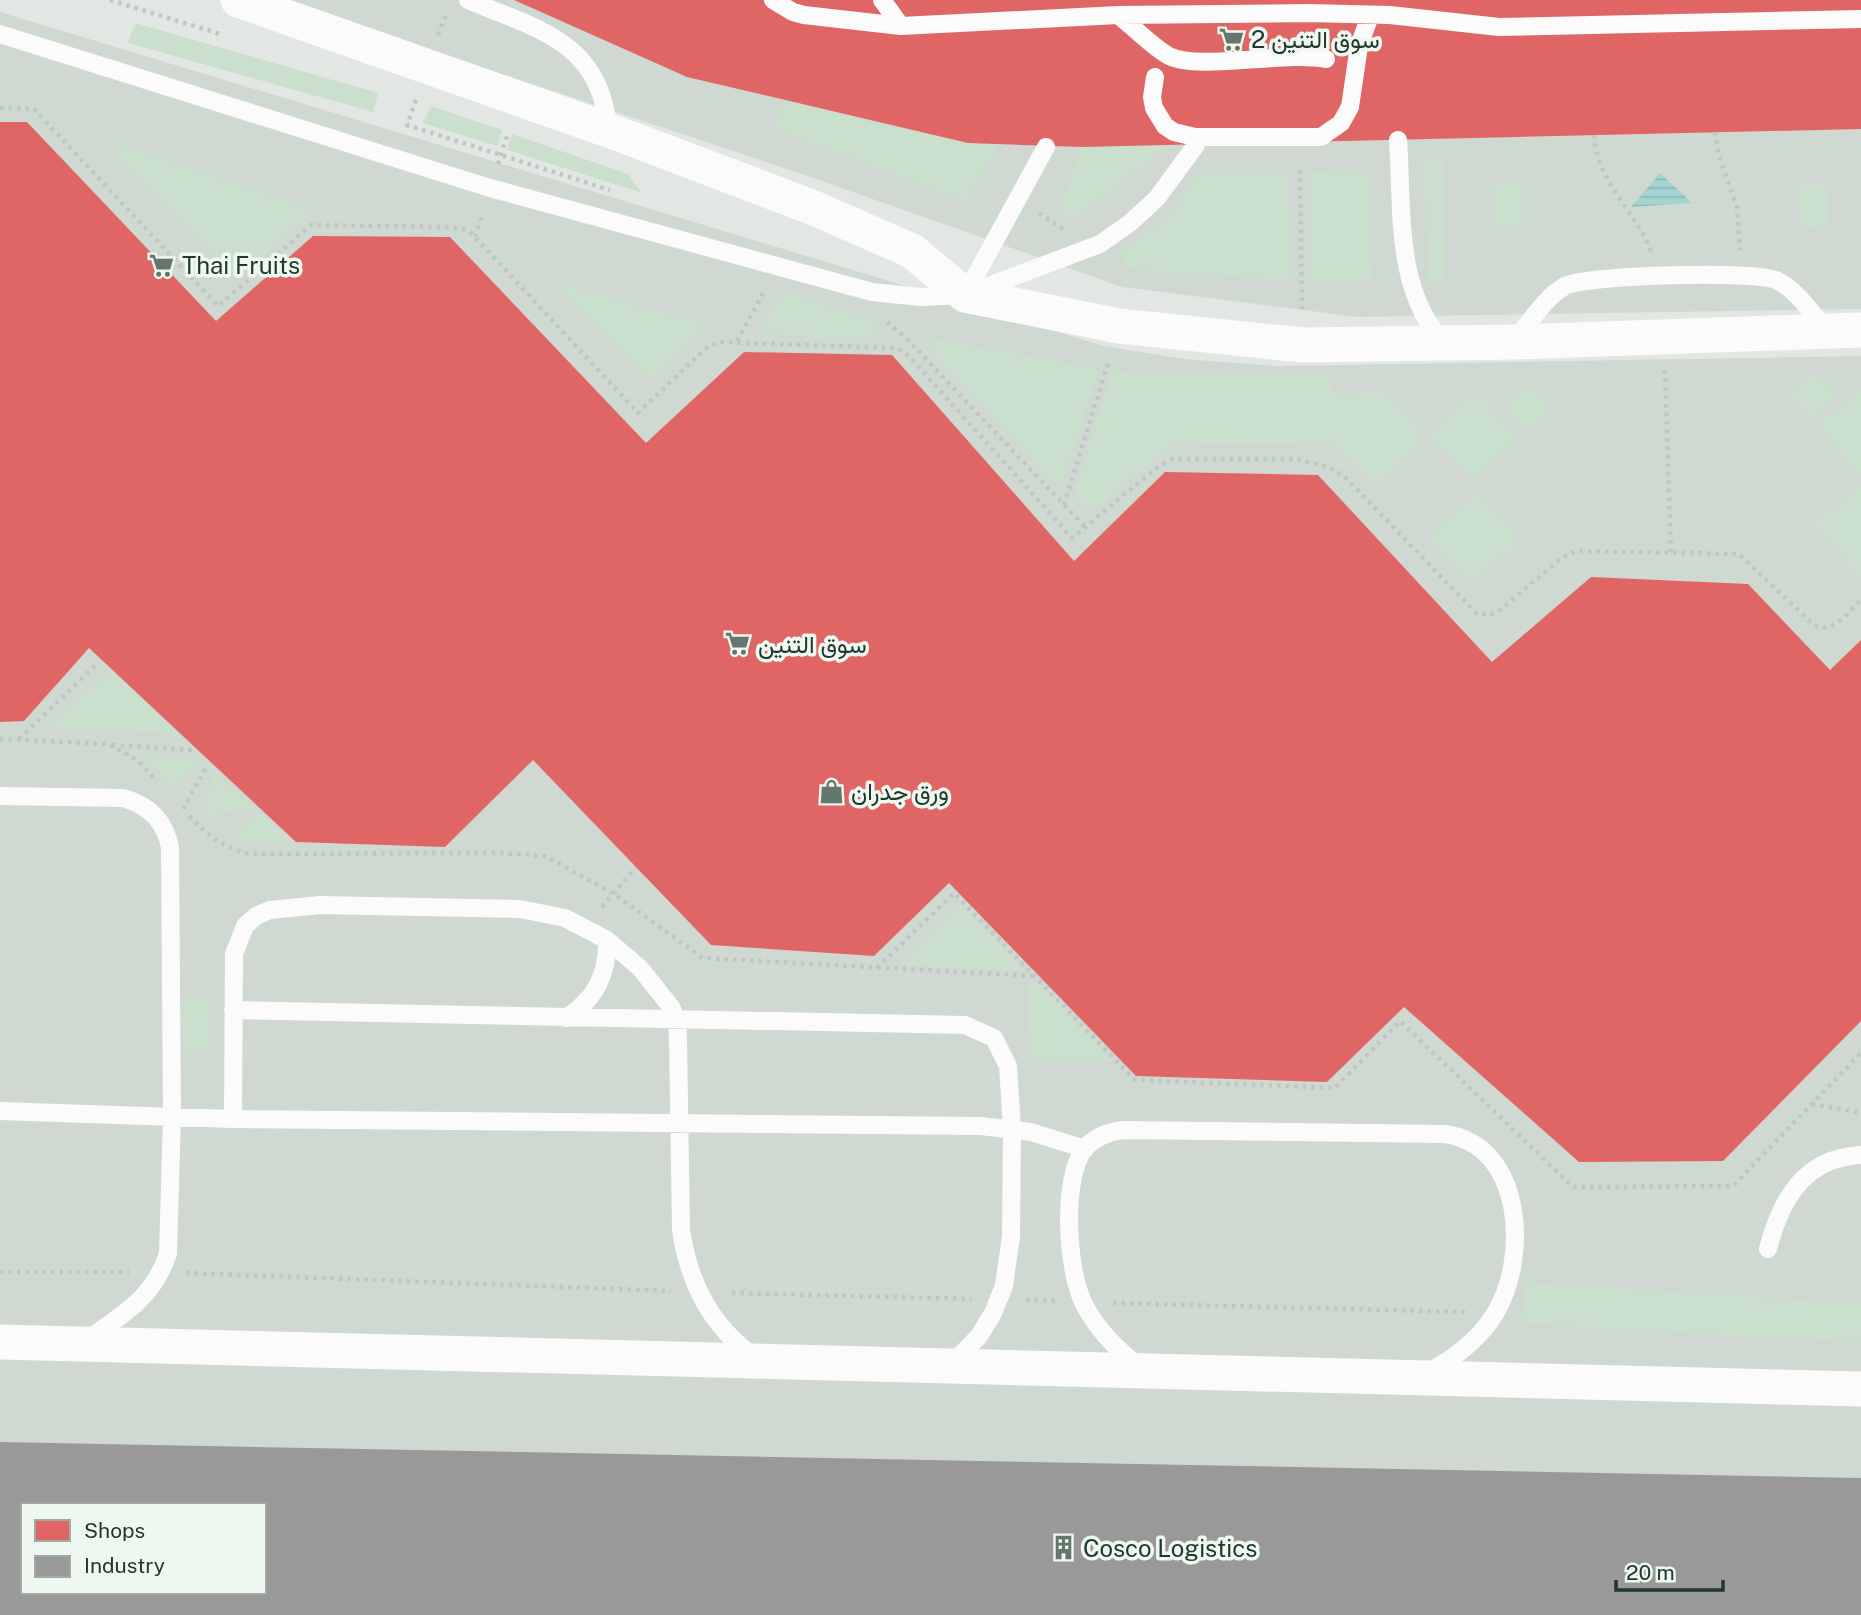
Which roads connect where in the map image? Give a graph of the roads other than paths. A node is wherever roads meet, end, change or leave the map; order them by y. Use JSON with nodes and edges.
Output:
{"nodes":[{"id":1,"x":239,"y":0,"type":"edge"},
{"id":2,"x":468,"y":0,"type":"edge"},
{"id":3,"x":773,"y":0,"type":"edge"},
{"id":4,"x":882,"y":0,"type":"edge"},
{"id":5,"x":1118,"y":15,"type":"junction"},
{"id":6,"x":1370,"y":16,"type":"junction"},
{"id":7,"x":1861,"y":19,"type":"edge"},
{"id":8,"x":901,"y":26,"type":"junction"},
{"id":9,"x":0,"y":34,"type":"edge"},
{"id":10,"x":1326,"y":59,"type":"dead end"},
{"id":11,"x":1155,"y":77,"type":"dead end"},
{"id":12,"x":608,"y":130,"type":"junction"},
{"id":13,"x":1398,"y":140,"type":"dead end"},
{"id":14,"x":1196,"y":145,"type":"dead end"},
{"id":15,"x":1046,"y":147,"type":"dead end"},
{"id":16,"x":965,"y":295,"type":"junction"},
{"id":17,"x":1844,"y":330,"type":"edge"},
{"id":18,"x":1514,"y":342,"type":"junction"},
{"id":19,"x":1445,"y":344,"type":"junction"},
{"id":20,"x":0,"y":796,"type":"edge"},
{"id":21,"x":607,"y":940,"type":"junction"},
{"id":22,"x":233,"y":1010,"type":"junction"},
{"id":23,"x":566,"y":1018,"type":"junction"},
{"id":24,"x":677,"y":1020,"type":"junction"},
{"id":25,"x":0,"y":1111,"type":"edge"},
{"id":26,"x":172,"y":1117,"type":"junction"},
{"id":27,"x":233,"y":1119,"type":"junction"},
{"id":28,"x":681,"y":1123,"type":"junction"},
{"id":29,"x":1012,"y":1129,"type":"junction"},
{"id":30,"x":1085,"y":1149,"type":"junction"},
{"id":31,"x":1861,"y":1155,"type":"edge"},
{"id":32,"x":1768,"y":1249,"type":"dead end"},
{"id":33,"x":0,"y":1342,"type":"edge"},
{"id":34,"x":79,"y":1345,"type":"junction"},
{"id":35,"x":762,"y":1363,"type":"junction"},
{"id":36,"x":949,"y":1367,"type":"junction"},
{"id":37,"x":1146,"y":1371,"type":"junction"},
{"id":38,"x":1422,"y":1376,"type":"junction"},
{"id":39,"x":1861,"y":1389,"type":"edge"}],
"edges":[{"from":1,"to":12,"type":"street"},
{"from":2,"to":12,"type":"lane"},
{"from":3,"to":8,"type":"lane"},
{"from":4,"to":8,"type":"lane"},
{"from":5,"to":6,"type":"lane"},
{"from":5,"to":8,"type":"lane"},
{"from":5,"to":10,"type":"lane"},
{"from":6,"to":7,"type":"lane"},
{"from":6,"to":11,"type":"lane"},
{"from":9,"to":16,"type":"lane"},
{"from":12,"to":16,"type":"street"},
{"from":13,"to":19,"type":"lane"},
{"from":14,"to":16,"type":"lane"},
{"from":15,"to":16,"type":"lane"},
{"from":16,"to":19,"type":"street"},
{"from":17,"to":18,"type":"street"},
{"from":17,"to":18,"type":"lane"},
{"from":18,"to":19,"type":"street"},
{"from":20,"to":26,"type":"lane"},
{"from":21,"to":22,"type":"lane"},
{"from":21,"to":23,"type":"lane"},
{"from":21,"to":24,"type":"lane"},
{"from":22,"to":23,"type":"lane"},
{"from":22,"to":27,"type":"lane"},
{"from":23,"to":24,"type":"lane"},
{"from":24,"to":28,"type":"lane"},
{"from":24,"to":29,"type":"lane"},
{"from":25,"to":26,"type":"lane"},
{"from":26,"to":27,"type":"lane"},
{"from":26,"to":34,"type":"lane"},
{"from":27,"to":28,"type":"lane"},
{"from":28,"to":29,"type":"lane"},
{"from":28,"to":35,"type":"lane"},
{"from":29,"to":30,"type":"lane"},
{"from":29,"to":36,"type":"lane"},
{"from":30,"to":37,"type":"lane"},
{"from":30,"to":38,"type":"lane"},
{"from":31,"to":32,"type":"lane"},
{"from":33,"to":34,"type":"street"},
{"from":34,"to":35,"type":"street"},
{"from":35,"to":36,"type":"street"},
{"from":36,"to":37,"type":"street"},
{"from":37,"to":38,"type":"street"},
{"from":38,"to":39,"type":"street"}]}
